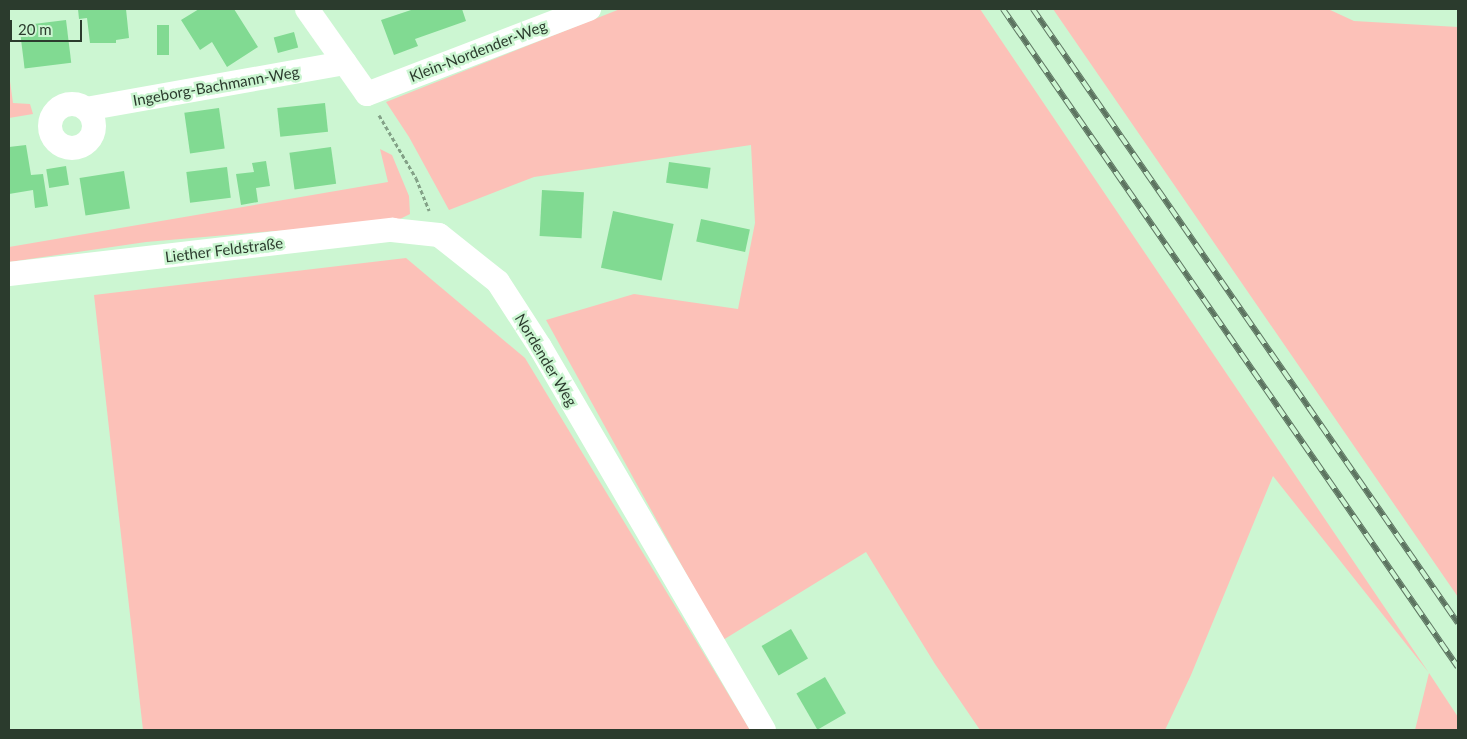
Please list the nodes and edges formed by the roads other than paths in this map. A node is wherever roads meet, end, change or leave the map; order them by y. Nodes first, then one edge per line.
1 (306, 9) edge
2 (589, 9) edge
3 (345, 63) junction
4 (86, 109) dead end
5 (439, 235) joint
6 (9, 274) edge
7 (764, 730) edge

1 - 3 street
2 - 3 street, Klein-Nordender-Weg
3 - 4 street, Ingeborg-Bachmann-Weg
5 - 6 street, Liether Feldstraße
5 - 7 street, Nordender Weg

